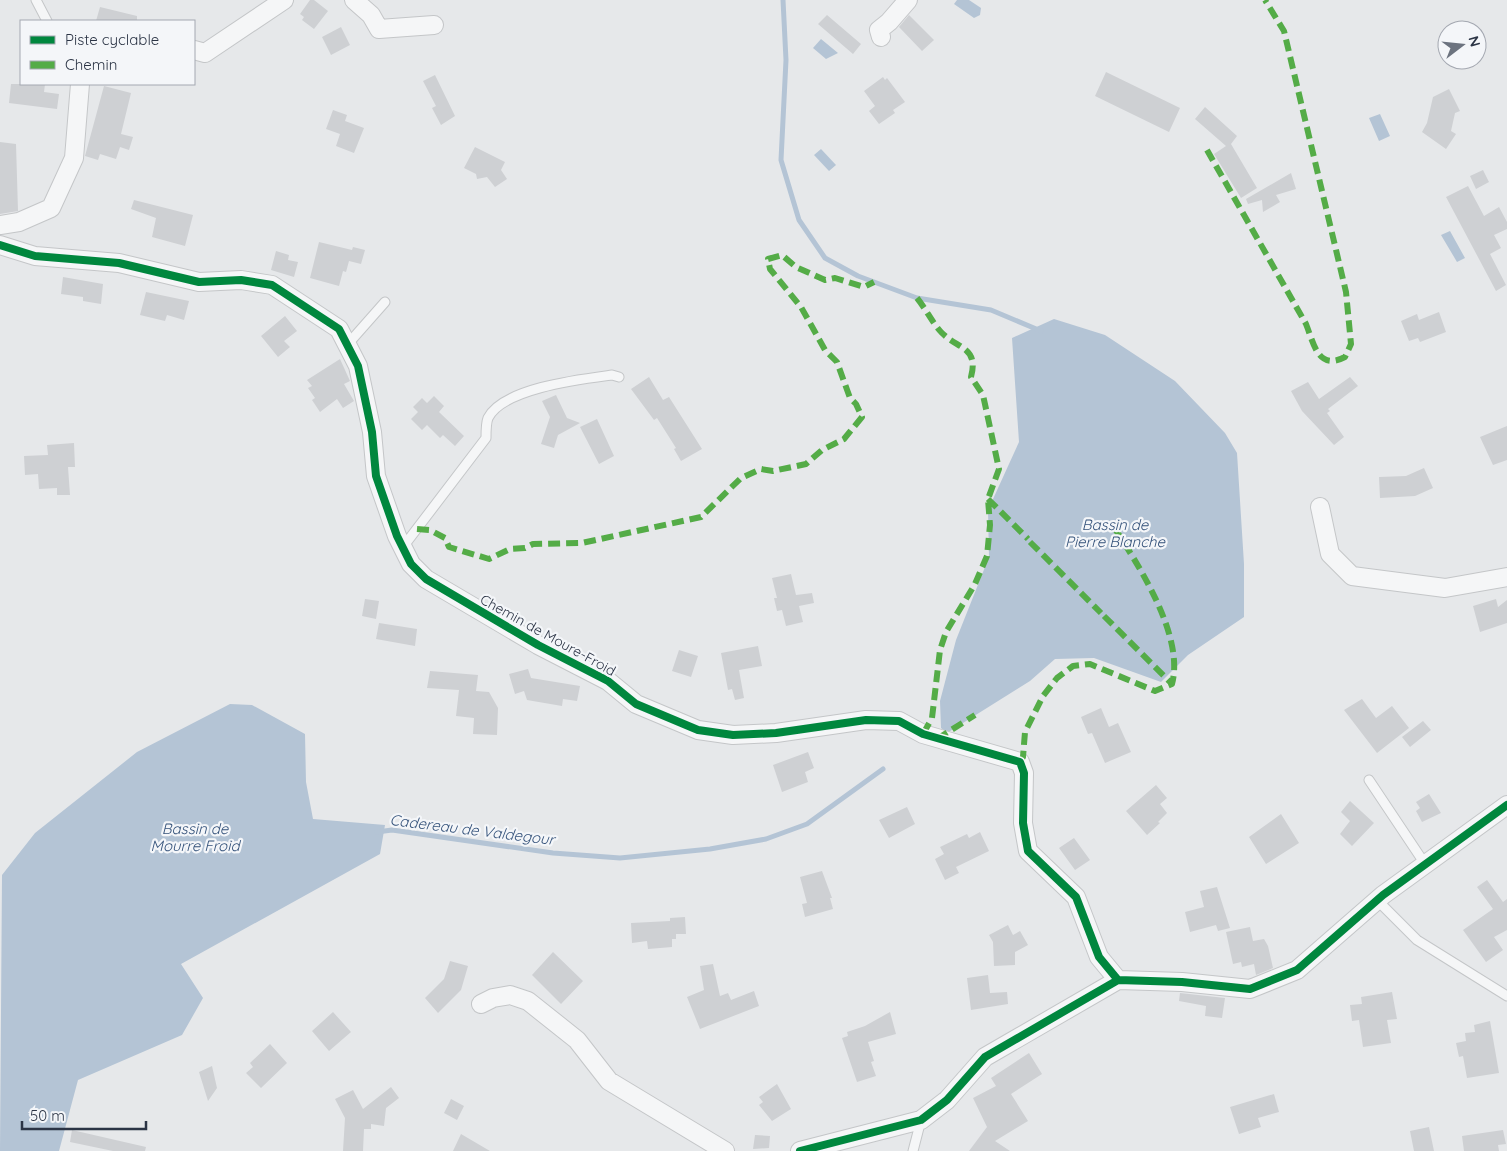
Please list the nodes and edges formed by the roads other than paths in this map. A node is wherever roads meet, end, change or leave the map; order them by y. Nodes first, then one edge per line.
1 (36, 0) edge
2 (284, 0) edge
3 (354, 0) edge
4 (908, 0) edge
5 (46, 20) edge
6 (434, 25) dead end
7 (881, 38) dead end
8 (195, 50) edge
9 (80, 85) edge
10 (0, 226) edge
11 (0, 245) edge
12 (385, 302) dead end
13 (347, 345) junction
14 (619, 377) dead end
15 (1320, 507) dead end
16 (403, 547) junction
17 (1507, 577) edge
18 (1369, 780) dead end
19 (1507, 804) edge
20 (1425, 864) junction
21 (1377, 900) junction
22 (1118, 980) junction
23 (1507, 996) edge
24 (481, 1004) dead end
25 (921, 1120) junction
26 (726, 1151) edge
27 (800, 1151) edge
28 (913, 1151) edge

1 - 5 lane
2 - 8 street
3 - 6 street
4 - 7 street
9 - 10 street
11 - 13 street, Chemin de Moure-Froid
12 - 13 lane
13 - 16 street, Chemin de Moure-Froid
14 - 16 lane
15 - 17 street
16 - 22 street, Chemin de Moure-Froid
18 - 20 lane
19 - 20 street
20 - 21 street
21 - 22 street
21 - 23 lane
22 - 25 street
24 - 26 street
25 - 27 street
25 - 28 lane

